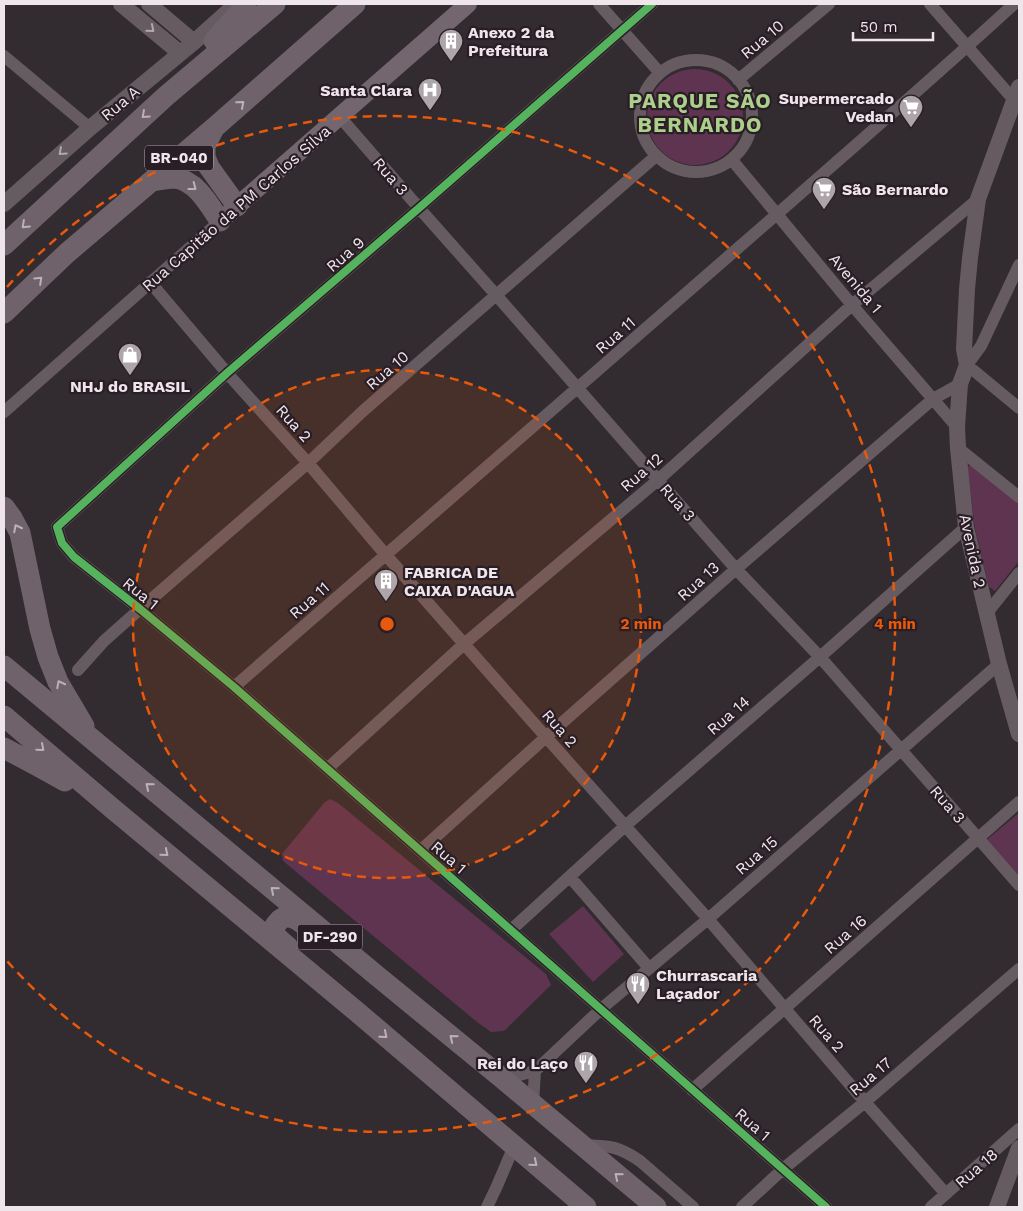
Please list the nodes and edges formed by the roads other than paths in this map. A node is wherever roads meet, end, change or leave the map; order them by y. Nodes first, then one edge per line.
1 (122, 4) edge
2 (149, 4) edge
3 (236, 4) edge
4 (246, 4) edge
5 (275, 4) edge
6 (355, 4) edge
7 (468, 4) edge
8 (599, 4) edge
9 (652, 4) edge
10 (829, 4) edge
11 (930, 4) edge
12 (1014, 4) edge
13 (622, 30) junction
14 (194, 42) junction
15 (967, 47) junction
16 (180, 53) junction
17 (4, 56) edge
18 (660, 73) junction
19 (738, 80) junction
20 (1017, 93) edge
21 (166, 96) junction
22 (340, 117) junction
23 (215, 127) junction
24 (90, 128) junction
25 (656, 156) junction
26 (732, 160) junction
27 (152, 181) junction
28 (978, 199) junction
29 (4, 204) edge
30 (237, 206) junction
31 (419, 208) junction
32 (777, 214) junction
33 (220, 221) junction
34 (4, 246) edge
35 (1019, 264) edge
36 (150, 282) junction
37 (497, 296) junction
38 (852, 305) junction
39 (4, 313) edge
40 (967, 365) junction
41 (227, 373) junction
42 (960, 384) junction
43 (578, 389) junction
44 (933, 399) junction
45 (1019, 408) edge
46 (4, 412) edge
47 (957, 427) junction
48 (958, 448) junction
49 (308, 464) junction
50 (658, 480) junction
51 (1019, 498) edge
52 (4, 507) edge
53 (966, 526) junction
54 (57, 527) joint
55 (385, 554) junction
56 (736, 569) junction
57 (1019, 573) edge
58 (140, 609) junction
59 (987, 613) junction
60 (464, 644) junction
61 (820, 657) junction
62 (999, 664) junction
63 (4, 666) edge
64 (78, 670) dead end
65 (234, 687) junction
66 (4, 716) edge
67 (1019, 734) edge
68 (546, 737) junction
69 (94, 741) junction
70 (4, 748) edge
71 (901, 750) junction
72 (327, 769) junction
73 (1019, 802) edge
74 (113, 809) junction
75 (625, 826) junction
76 (978, 839) junction
77 (421, 850) junction
78 (570, 877) junction
79 (1019, 885) edge
80 (708, 918) junction
81 (511, 930) junction
82 (649, 968) junction
83 (1019, 969) edge
84 (376, 975) junction
85 (785, 1008) junction
86 (601, 1009) junction
87 (356, 1011) junction
88 (535, 1071) junction
89 (503, 1078) junction
90 (692, 1090) junction
91 (865, 1102) junction
92 (532, 1104) junction
93 (1019, 1129) edge
94 (581, 1144) junction
95 (514, 1146) junction
96 (1019, 1148) edge
97 (783, 1169) junction
98 (946, 1194) junction
99 (487, 1207) edge
100 (586, 1207) edge
101 (656, 1207) edge
102 (693, 1207) edge
103 (742, 1207) edge
104 (826, 1207) edge
105 (932, 1207) edge
106 (997, 1207) edge

1 -> 16 street
2 - 14 street
3 - 14 street, Rua A
4 - 21 highway
5 - 21 highway, BR-040
23 -> 6 highway, BR-040
7 - 22 main road, Rua Capitão da PM Carlos Silva
8 - 13 street
9 - 13 street, Rua 9
10 - 19 street, Rua 10
11 - 15 street
12 - 15 street, Rua 11
13 - 18 street
13 - 31 street, Rua 9
14 - 16 street, Rua A
15 - 20 street
15 - 32 street, Rua 11
16 - 24 street, Rua A
17 - 24 street
18 - 19 street
18 - 25 street
19 - 26 street
20 - 28 street, Avenida 2
21 -> 34 highway, BR-040
22 - 30 main road, Rua Capitão da PM Carlos Silva
22 - 31 street, Rua 3
23 - 27 highway, BR-040
23 - 30 highway
24 -> 29 street, Rua A
25 - 26 street
25 - 37 street, Rua 10
26 - 32 street, Avenida 1
27 -> 33 highway
39 -> 27 highway, BR-040
28 - 38 street, Rua 12
28 - 40 street, Avenida 2
30 - 33 main road, Rua Capitão da PM Carlos Silva
31 - 37 street, Rua 3
31 - 41 street, Rua 9
32 - 38 street, Avenida 1
32 - 43 street, Rua 11
33 - 36 street, Rua Capitão da PM Carlos Silva
35 - 40 street, Avenida 2
36 - 41 street, Rua 2
36 - 46 street, Rua Capitão da PM Carlos Silva
37 - 43 street, Rua 3
37 - 49 street, Rua 10
38 - 44 street, Avenida 1
38 - 50 street, Rua 12
40 - 42 street, Avenida 2
40 - 45 street
41 - 49 street, Rua 2
41 - 54 street, Rua 9
42 - 44 street, Rua 13
42 - 47 street, Avenida 2
43 - 50 street, Rua 3
43 - 55 street, Rua 11
44 - 47 street, Avenida 1
44 - 56 street, Rua 13
47 - 48 street, Avenida 2
48 - 51 street
48 - 53 street, Avenida 2
49 - 55 street, Rua 2
49 - 58 street, Rua 10
50 - 56 street, Rua 3
50 - 60 street, Rua 12
69 -> 52 highway, DF-290
53 - 59 street, Avenida 2
53 - 61 street, Rua 14
54 - 58 street, Rua 1
55 - 60 street, Rua 2
55 - 65 street, Rua 11
56 - 61 street, Rua 3
56 - 68 street, Rua 13
57 - 59 street
58 - 64 street, Rua 10
58 - 65 street, Rua 1
59 - 62 street, Avenida 2
60 - 68 street, Rua 2
60 - 72 street, Rua 12
61 - 71 street, Rua 3
61 - 75 street, Rua 14
62 - 67 street, Avenida 2
62 - 71 street, Rua 15
63 - 69 highway, DF-290
65 - 72 street, Rua 1
66 -> 74 highway, DF-290
68 - 75 street, Rua 2
68 - 77 street, Rua 13
84 -> 69 highway, DF-290
70 - 74 highway
71 - 76 street, Rua 3
71 - 80 street, Rua 15
72 - 77 street, Rua 1
73 - 76 street, Rua 16
74 -> 87 highway, DF-290
75 - 78 street, Rua 14
75 - 80 street, Rua 2
76 - 79 street, Rua 3
76 - 85 street, Rua 16
77 - 81 street, Rua 1
78 - 81 street, Rua 14
78 - 82 street
80 - 82 street, Rua 15
80 - 85 street, Rua 2
81 - 86 street, Rua 1
82 - 86 street, Rua 15
83 - 91 street, Rua 17
84 - 87 highway
89 -> 84 highway, DF-290
85 - 90 street, Rua 16
85 - 91 street, Rua 2
86 - 88 street, Rua 15
86 - 90 street, Rua 1
87 -> 95 highway, DF-290
88 - 89 street
88 - 92 street
89 - 92 highway, DF-290
90 - 97 street, Rua 1
91 - 97 street, Rua 17
91 - 98 street, Rua 2
92 - 94 highway, DF-290
93 - 98 street, Rua 18
101 -> 94 highway, DF-290
94 - 102 street
95 - 99 street
95 -> 100 highway, DF-290
96 - 106 street, Rua 18
97 - 103 street, Rua 17
97 - 104 street, Rua 1
98 - 105 street, Rua 18

